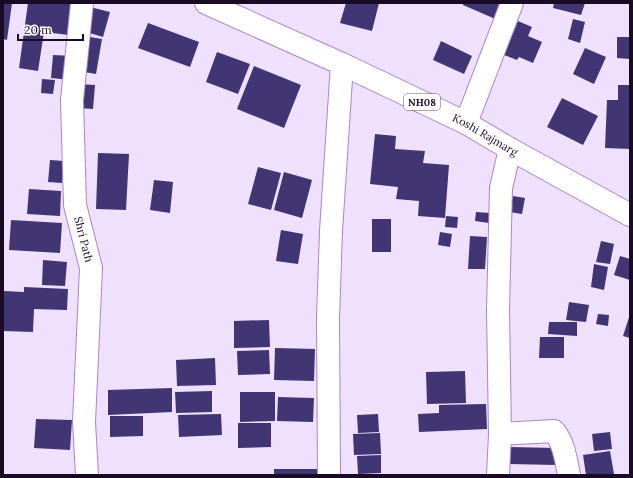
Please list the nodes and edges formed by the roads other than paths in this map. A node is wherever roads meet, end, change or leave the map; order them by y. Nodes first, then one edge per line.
1 (82, 3) edge
2 (206, 3) edge
3 (512, 3) edge
4 (241, 10) edge
5 (342, 64) junction
6 (466, 123) junction
7 (510, 149) junction
8 (630, 215) edge
9 (500, 434) junction
10 (87, 475) edge
11 (329, 475) edge
12 (498, 475) edge
13 (569, 475) edge

1 - 10 street, Shri Path
2 - 4 street, Koshi Rajmarg / NH08
3 - 6 street
4 - 5 street, Koshi Rajmarg / NH08
5 - 6 street, Koshi Rajmarg / NH08
5 - 11 street
6 - 7 street, Koshi Rajmarg / NH08
7 - 8 street, Koshi Rajmarg / NH08
7 - 9 street
9 - 12 street
9 - 13 street

